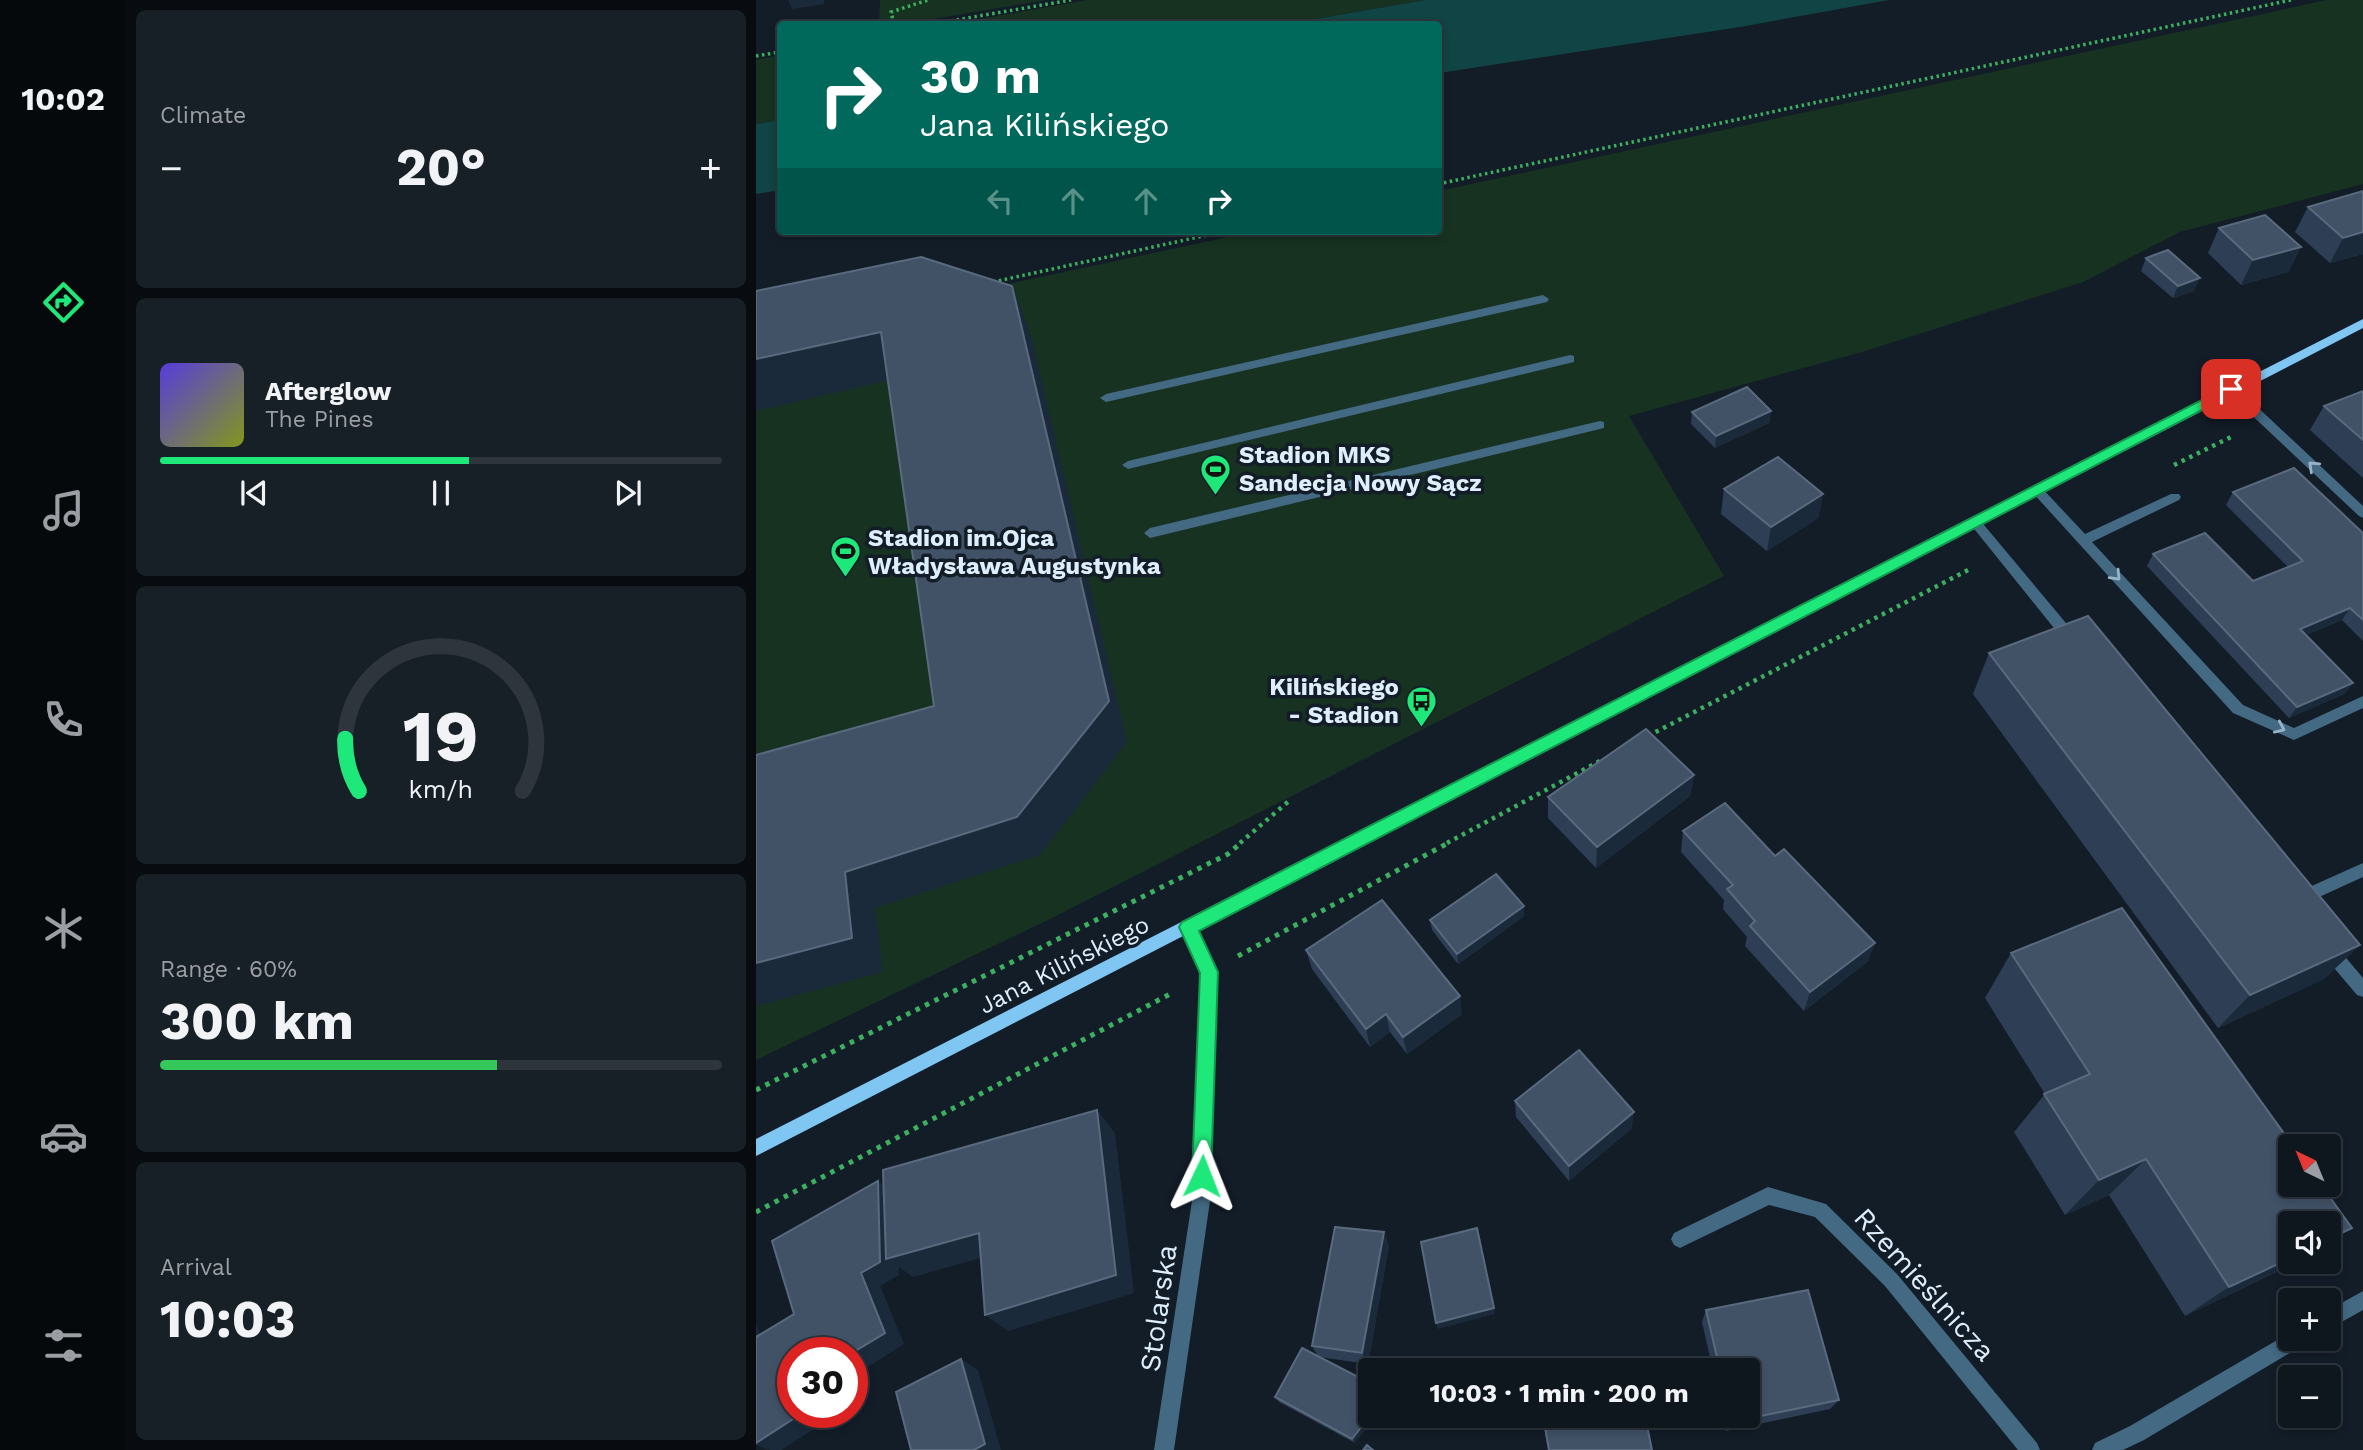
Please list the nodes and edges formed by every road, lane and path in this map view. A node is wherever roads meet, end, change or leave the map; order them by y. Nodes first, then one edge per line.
1 (928, 0) edge
2 (1071, 0) edge
3 (2291, 0) edge
4 (893, 21) edge
5 (950, 21) edge
6 (777, 52) edge
7 (756, 56) edge
8 (1442, 183) edge
9 (1208, 235) edge
10 (990, 283) edge
11 (1543, 299) dead end
12 (2363, 323) edge
13 (1570, 359) dead end
14 (2231, 389) junction
15 (1106, 398) dead end
16 (2264, 421) junction
17 (1600, 425) dead end
18 (1128, 465) dead end
19 (2168, 468) dead end
20 (2036, 489) junction
21 (2175, 497) dead end
22 (2363, 513) edge
23 (1975, 522) junction
24 (1150, 533) dead end
25 (2083, 541) junction
26 (1999, 553) junction
27 (2078, 649) edge
28 (2363, 702) edge
29 (1637, 742) edge
30 (1612, 755) edge
31 (1289, 801) dead end
32 (2363, 870) edge
33 (2297, 913) edge
34 (1188, 927) junction
35 (2322, 942) edge
36 (1209, 972) junction
37 (2363, 990) edge
38 (756, 1090) edge
39 (756, 1148) edge
40 (756, 1212) edge
41 (1680, 1239) dead end
42 (2363, 1300) edge
43 (2341, 1313) edge
44 (2278, 1350) edge
45 (1164, 1450) edge
46 (2029, 1450) edge
47 (2102, 1450) edge

1 - 4 path
2 - 5 path
3 - 8 path
6 - 7 path
9 - 10 path
11 - 15 street
12 - 14 main road, Jana Kilińskiego
13 - 18 street
14 - 16 street
14 - 20 main road, Jana Kilińskiego
16 - 19 path
22 -> 16 street
17 - 24 street
20 - 23 main road, Jana Kilińskiego
20 - 25 street
21 - 25 street
23 - 26 street
23 - 34 main road, Jana Kilińskiego
25 -> 28 street
26 - 27 street
26 - 29 path
30 - 36 path
31 - 38 path
32 - 33 street
34 - 36 street, Stolarska
34 - 39 main road, Jana Kilińskiego
35 - 37 street
36 - 40 path
36 - 45 street, Stolarska
41 - 46 street, Rzemieślnicza
42 - 43 street
44 - 47 street

